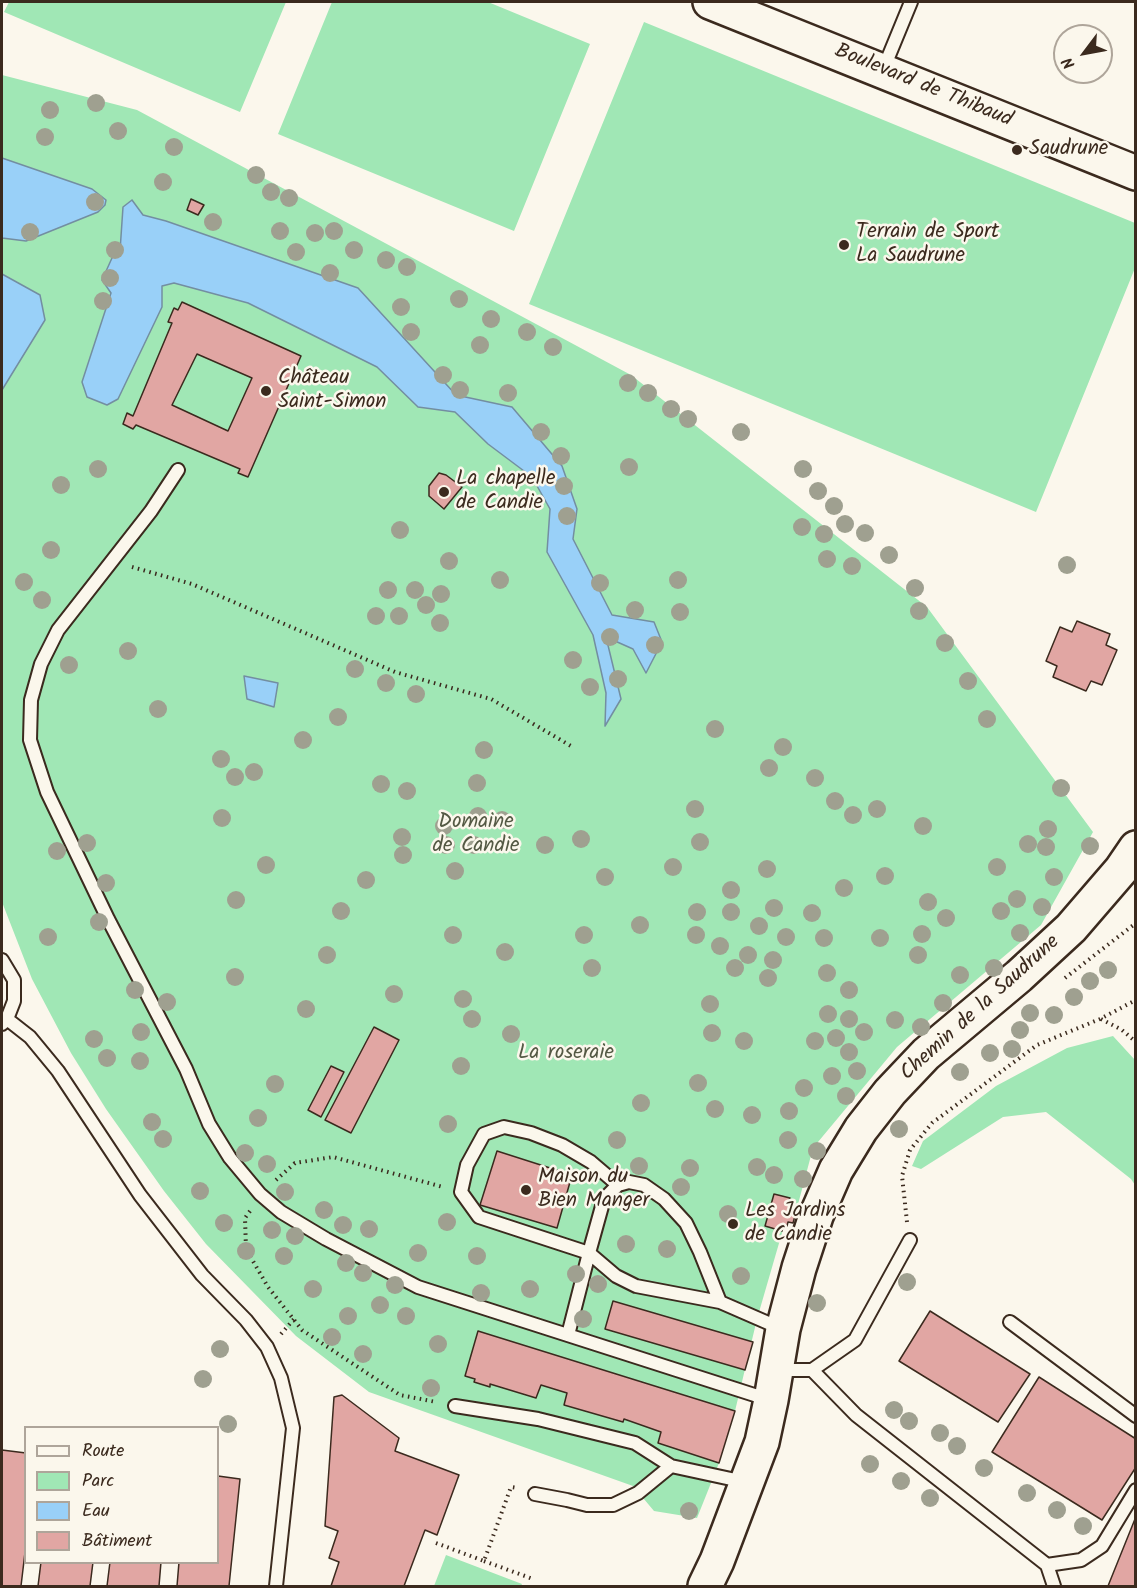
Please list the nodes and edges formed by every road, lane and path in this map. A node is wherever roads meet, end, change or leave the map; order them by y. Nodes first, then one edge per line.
1 (710, 2) edge
2 (910, 2) edge
3 (882, 71) junction
4 (1136, 173) edge
5 (178, 470) dead end
6 (110, 564) junction
7 (571, 746) dead end
8 (1136, 848) edge
9 (2, 960) edge
10 (1136, 1000) edge
11 (1100, 1019) junction
12 (4, 1022) edge
13 (1136, 1042) edge
14 (618, 1185) junction
15 (910, 1240) joint
16 (589, 1253) junction
17 (720, 1302) junction
18 (294, 1319) dead end
19 (1010, 1322) dead end
20 (783, 1329) junction
21 (568, 1335) junction
22 (276, 1338) dead end
23 (812, 1370) junction
24 (774, 1385) junction
25 (455, 1406) dead end
26 (1136, 1416) edge
27 (671, 1466) junction
28 (746, 1482) junction
29 (1136, 1490) edge
30 (535, 1494) joint
31 (436, 1543) dead end
32 (484, 1561) junction
33 (1047, 1565) junction
34 (533, 1579) dead end
35 (276, 1587) edge
36 (705, 1587) edge
37 (1054, 1587) edge

1 - 3 street, Boulevard de Thibaud
2 - 3 lane
3 - 4 street, Boulevard de Thibaud
5 - 6 lane
6 - 7 path
6 - 21 lane
8 - 20 street, Chemin de la Saudrune
9 - 12 lane
10 - 11 path
11 - 13 path
11 - 15 path
12 - 35 lane
14 - 16 lane
14 - 16 lane
14 - 17 lane
15 - 23 lane
16 - 17 lane
16 - 21 lane
17 - 20 lane
18 - 22 path
19 - 26 lane
20 - 24 street, Chemin de la Saudrune
21 - 24 lane
23 - 24 lane
23 - 33 lane
24 - 28 street, Chemin de la Saudrune
25 - 27 lane
27 - 28 lane
27 - 30 lane
28 - 36 street, Chemin de la Saudrune
29 - 33 lane
30 - 32 path
31 - 32 path
32 - 34 path
33 - 37 lane

